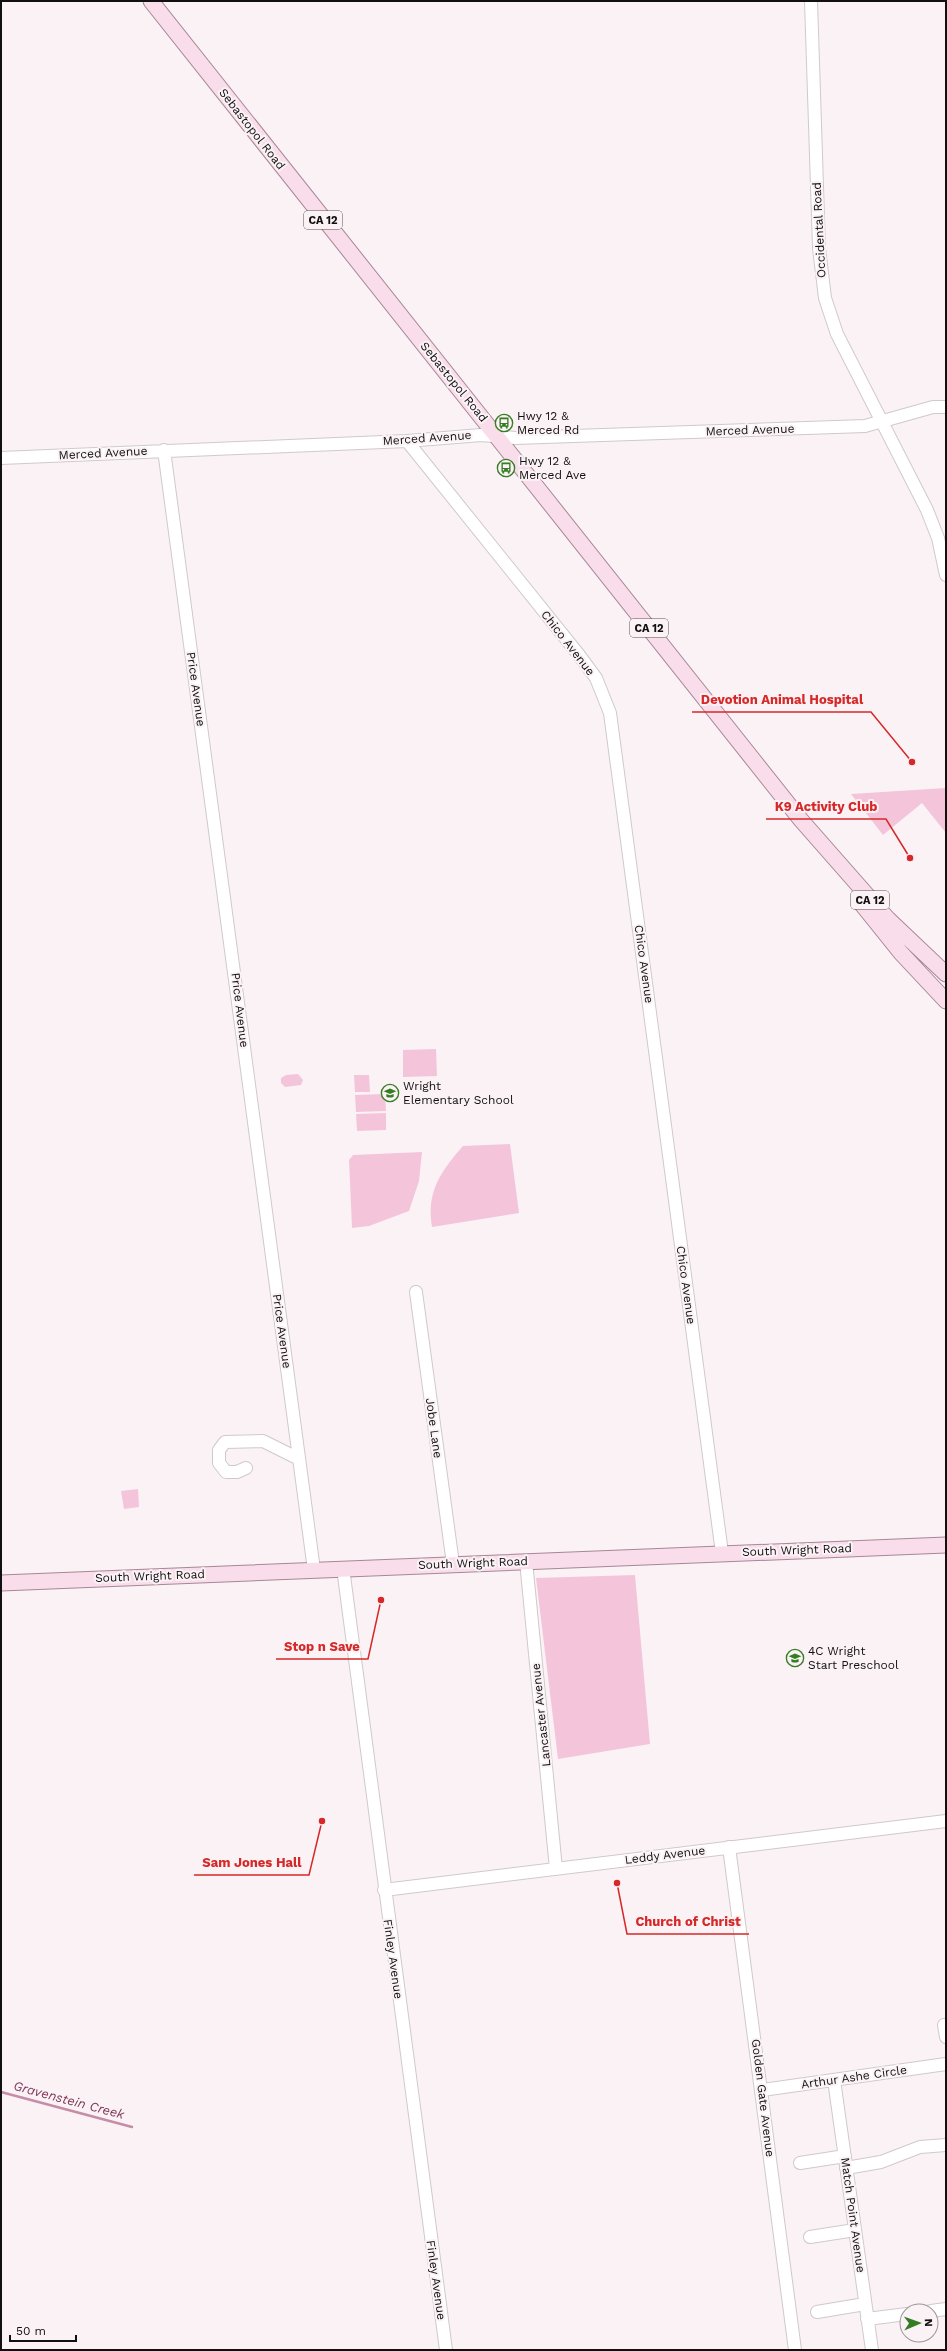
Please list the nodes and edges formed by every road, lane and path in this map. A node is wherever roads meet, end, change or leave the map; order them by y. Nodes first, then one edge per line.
1 (151, 1) edge
2 (811, 1) edge
3 (946, 407) edge
4 (883, 422) junction
5 (498, 437) junction
6 (407, 440) junction
7 (164, 450) junction
8 (1, 458) edge
9 (946, 576) edge
10 (801, 820) junction
11 (946, 974) edge
12 (946, 1001) edge
13 (416, 1292) dead end
14 (299, 1459) junction
15 (246, 1468) dead end
16 (946, 1545) edge
17 (722, 1553) junction
18 (526, 1561) junction
19 (453, 1564) junction
20 (343, 1568) junction
21 (314, 1570) junction
22 (1, 1583) edge
23 (946, 1821) edge
24 (729, 1846) junction
25 (556, 1869) junction
26 (384, 1890) junction
27 (944, 2025) dead end
28 (946, 2037) edge
29 (946, 2064) edge
30 (834, 2080) junction
31 (762, 2090) junction
32 (946, 2145) edge
33 (846, 2162) junction
34 (800, 2163) dead end
35 (855, 2230) junction
36 (810, 2237) dead end
37 (865, 2304) junction
38 (817, 2312) dead end
39 (899, 2315) edge
40 (867, 2319) junction
41 (446, 2350) edge
42 (795, 2350) edge
43 (872, 2350) edge

1 - 5 main road, Sebastopol Road / CA 12
2 - 4 street, Occidental Road
3 - 4 street, Merced Avenue
4 - 5 street, Merced Avenue
4 - 9 street, Occidental Road
5 - 6 street, Merced Avenue
5 - 10 main road, Sebastopol Road / CA 12
6 - 7 street, Merced Avenue
6 - 17 street, Chico Avenue
7 - 8 street, Merced Avenue
7 - 14 street, Price Avenue
10 - 11 main road, Sebastopol Road / CA 12
10 - 12 main road, Sebastopol Road / CA 12
13 - 19 street, Jobe Lane
14 - 15 street
14 - 21 street, Price Avenue
16 - 17 main road, South Wright Road
17 - 18 main road, South Wright Road
18 - 19 main road, South Wright Road
18 - 25 street, Lancaster Avenue
19 - 20 main road, South Wright Road
20 - 21 main road, South Wright Road
20 - 26 street, Finley Avenue
21 - 22 main road, South Wright Road
23 - 24 street, Leddy Avenue
24 - 25 street, Leddy Avenue
24 - 31 street, Golden Gate Avenue
25 - 26 street, Leddy Avenue
26 - 41 street, Finley Avenue
27 - 28 street
29 - 30 street, Arthur Ashe Circle
30 - 31 street, Arthur Ashe Circle
30 - 33 street, Match Point Avenue
31 - 42 street, Golden Gate Avenue
32 - 33 street
33 - 34 street
33 - 35 street, Match Point Avenue
35 - 36 street
35 - 37 street, Match Point Avenue
37 - 38 street
37 - 40 street, Match Point Avenue
39 - 40 street
40 - 43 street, Match Point Avenue

